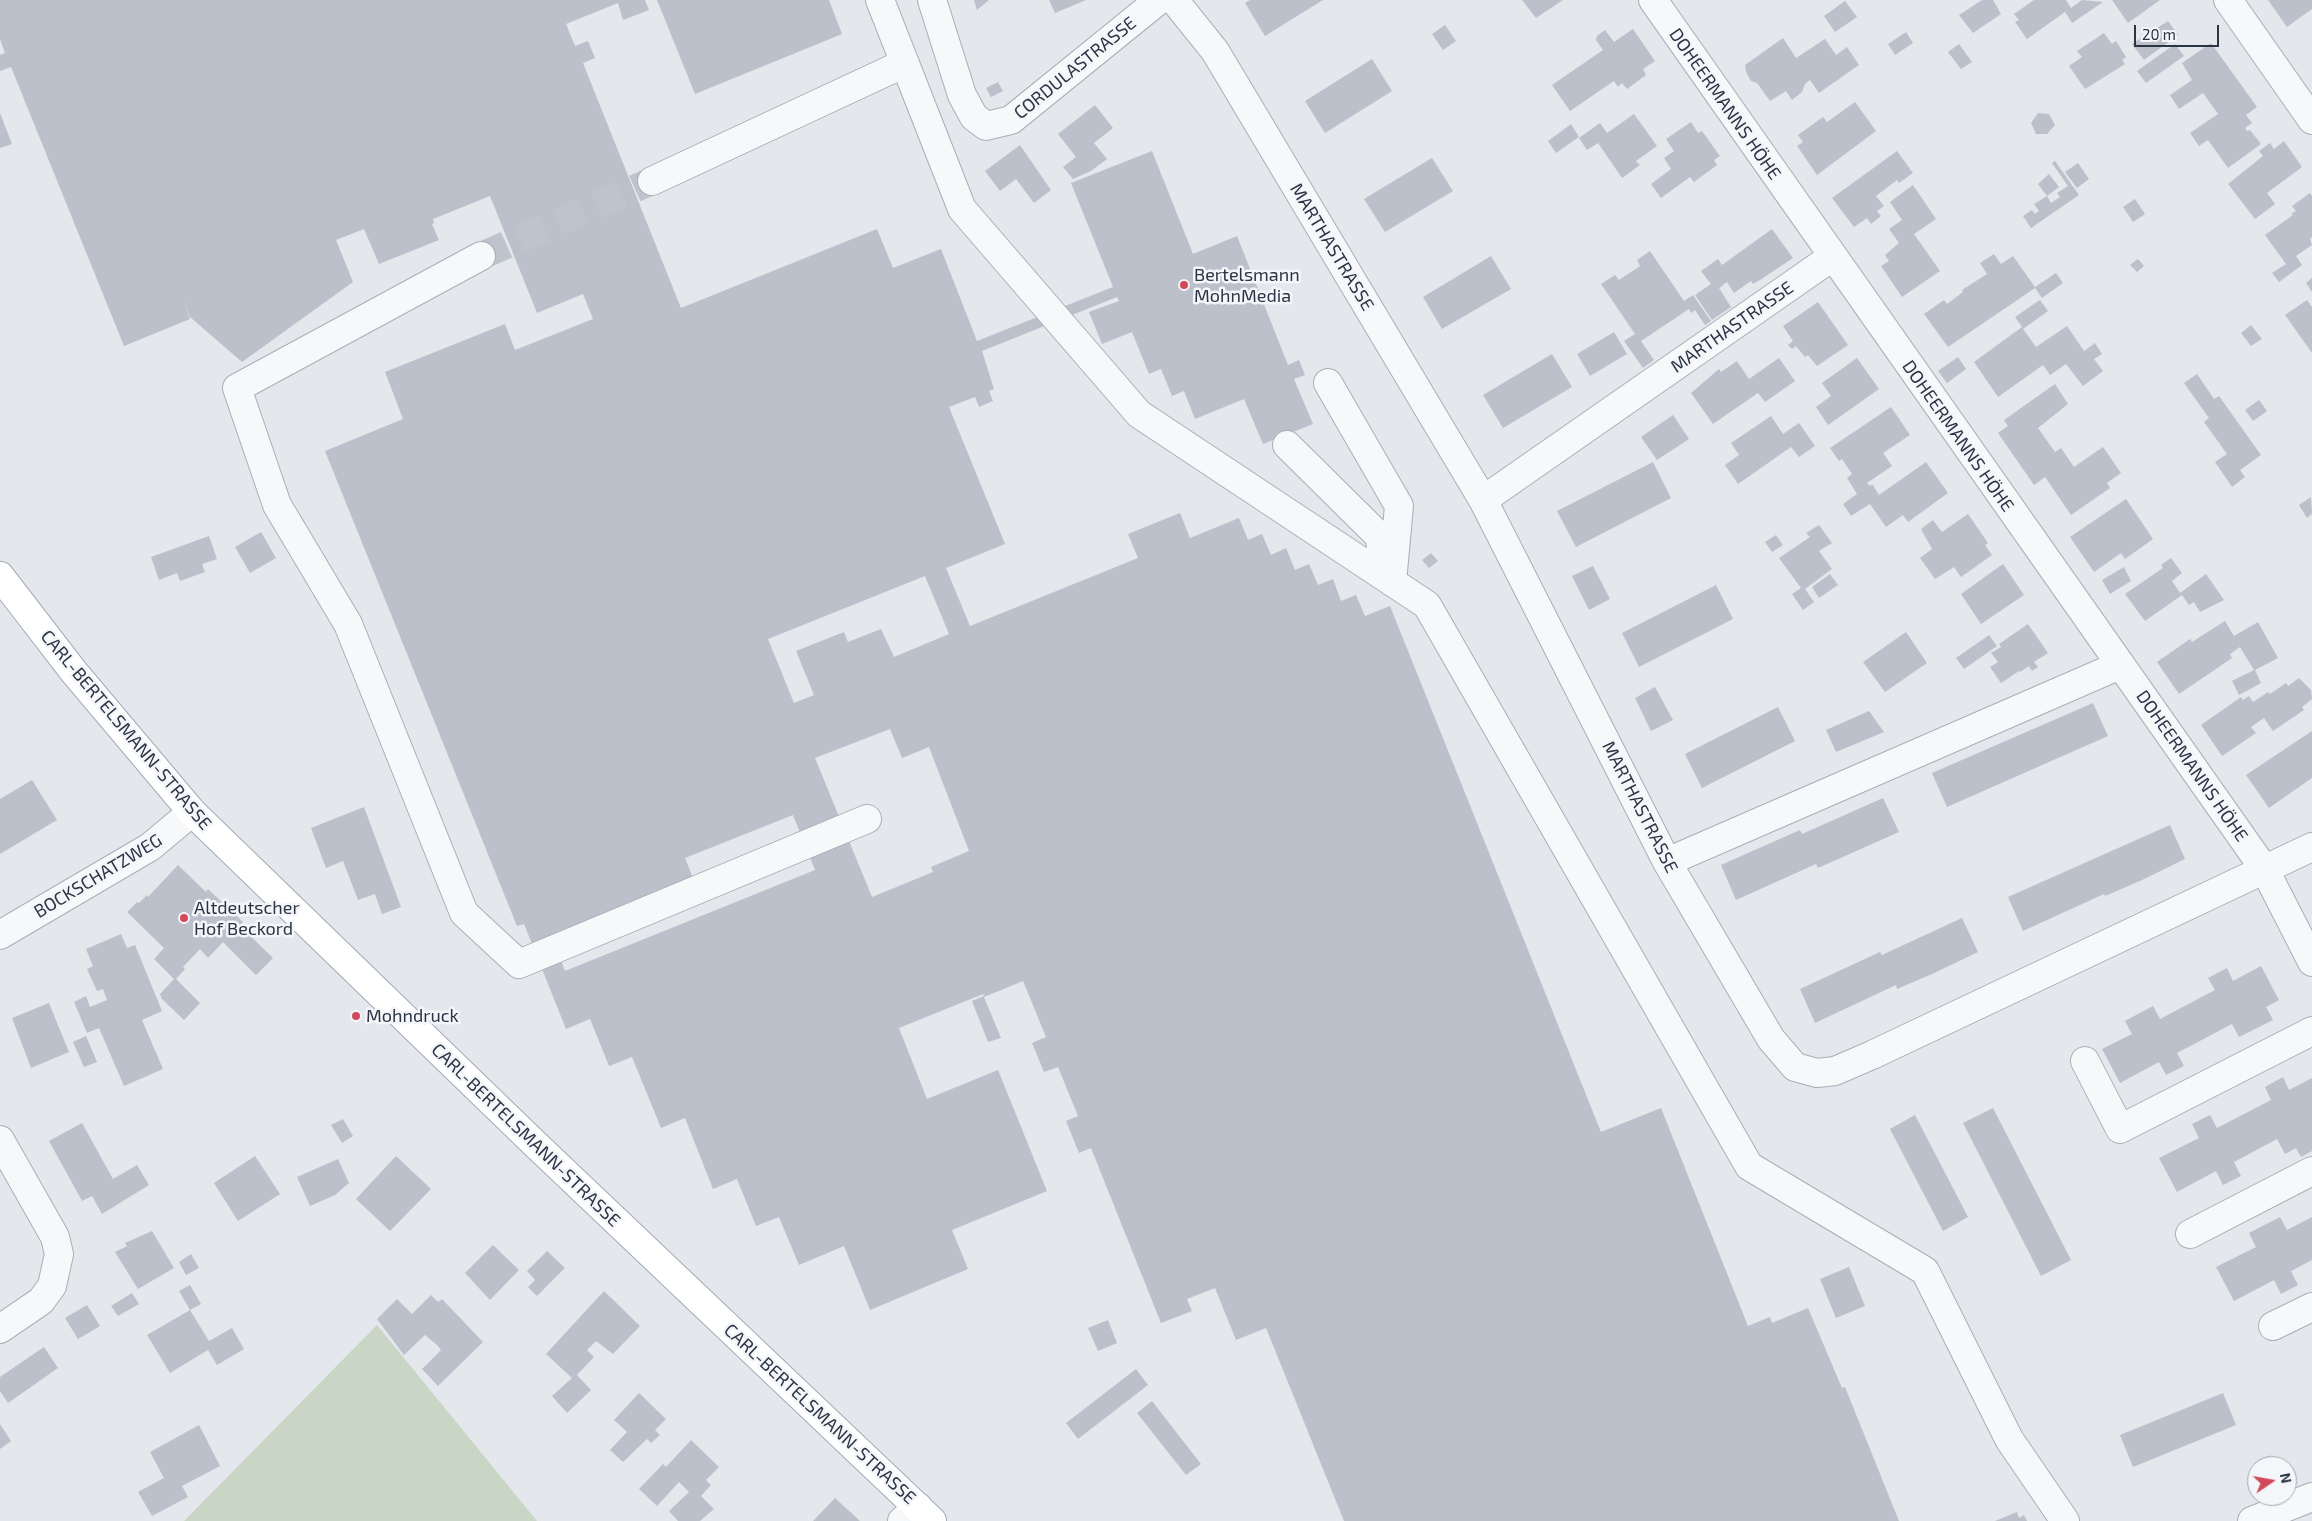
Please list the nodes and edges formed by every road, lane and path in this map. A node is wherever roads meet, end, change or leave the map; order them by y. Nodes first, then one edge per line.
1 (880, 0) edge
2 (932, 0) edge
3 (1159, 0) edge
4 (1174, 0) edge
5 (1653, 0) edge
6 (2228, 0) edge
7 (903, 64) junction
8 (2312, 120) edge
9 (652, 181) tunnel mouth
10 (481, 256) tunnel mouth
11 (1832, 257) junction
12 (1328, 383) dead end
13 (1287, 445) dead end
14 (1484, 500) junction
15 (0, 576) edge
16 (1388, 579) junction
17 (2120, 665) junction
18 (192, 812) junction
19 (867, 819) dead end
20 (2312, 847) edge
21 (1667, 862) junction
22 (2265, 870) junction
23 (0, 935) edge
24 (2312, 962) edge
25 (2312, 1031) edge
26 (2085, 1061) dead end
27 (0, 1140) edge
28 (2312, 1171) edge
29 (2190, 1234) dead end
30 (2312, 1307) edge
31 (2273, 1326) dead end
32 (0, 1329) edge
33 (2312, 1497) edge
34 (917, 1516) edge
35 (2065, 1521) edge
36 (2252, 1521) edge

1 - 7 street
2 - 3 street, CORDULASTRASSE
4 - 14 street, MARTHASTRASSE
5 - 11 street, DOHEERMANNS HÖHE
6 - 8 street
7 - 9 street
7 - 16 street
10 - 19 street
11 - 14 street, MARTHASTRASSE
11 - 17 street, DOHEERMANNS HÖHE
12 - 16 street
13 - 16 street
14 - 21 street, MARTHASTRASSE
15 - 18 main road, CARL-BERTELSMANN-STRASSE
16 - 35 street
17 - 21 street
17 - 22 street, DOHEERMANNS HÖHE
18 - 23 street, BOCKSCHATZWEG
18 - 34 main road, CARL-BERTELSMANN-STRASSE
20 - 22 street
21 - 22 street, MARTHASTRASSE
22 - 24 street, DOHEERMANNS HÖHE
25 - 26 street
27 - 32 street
28 - 29 street
30 - 31 street
33 - 36 street

